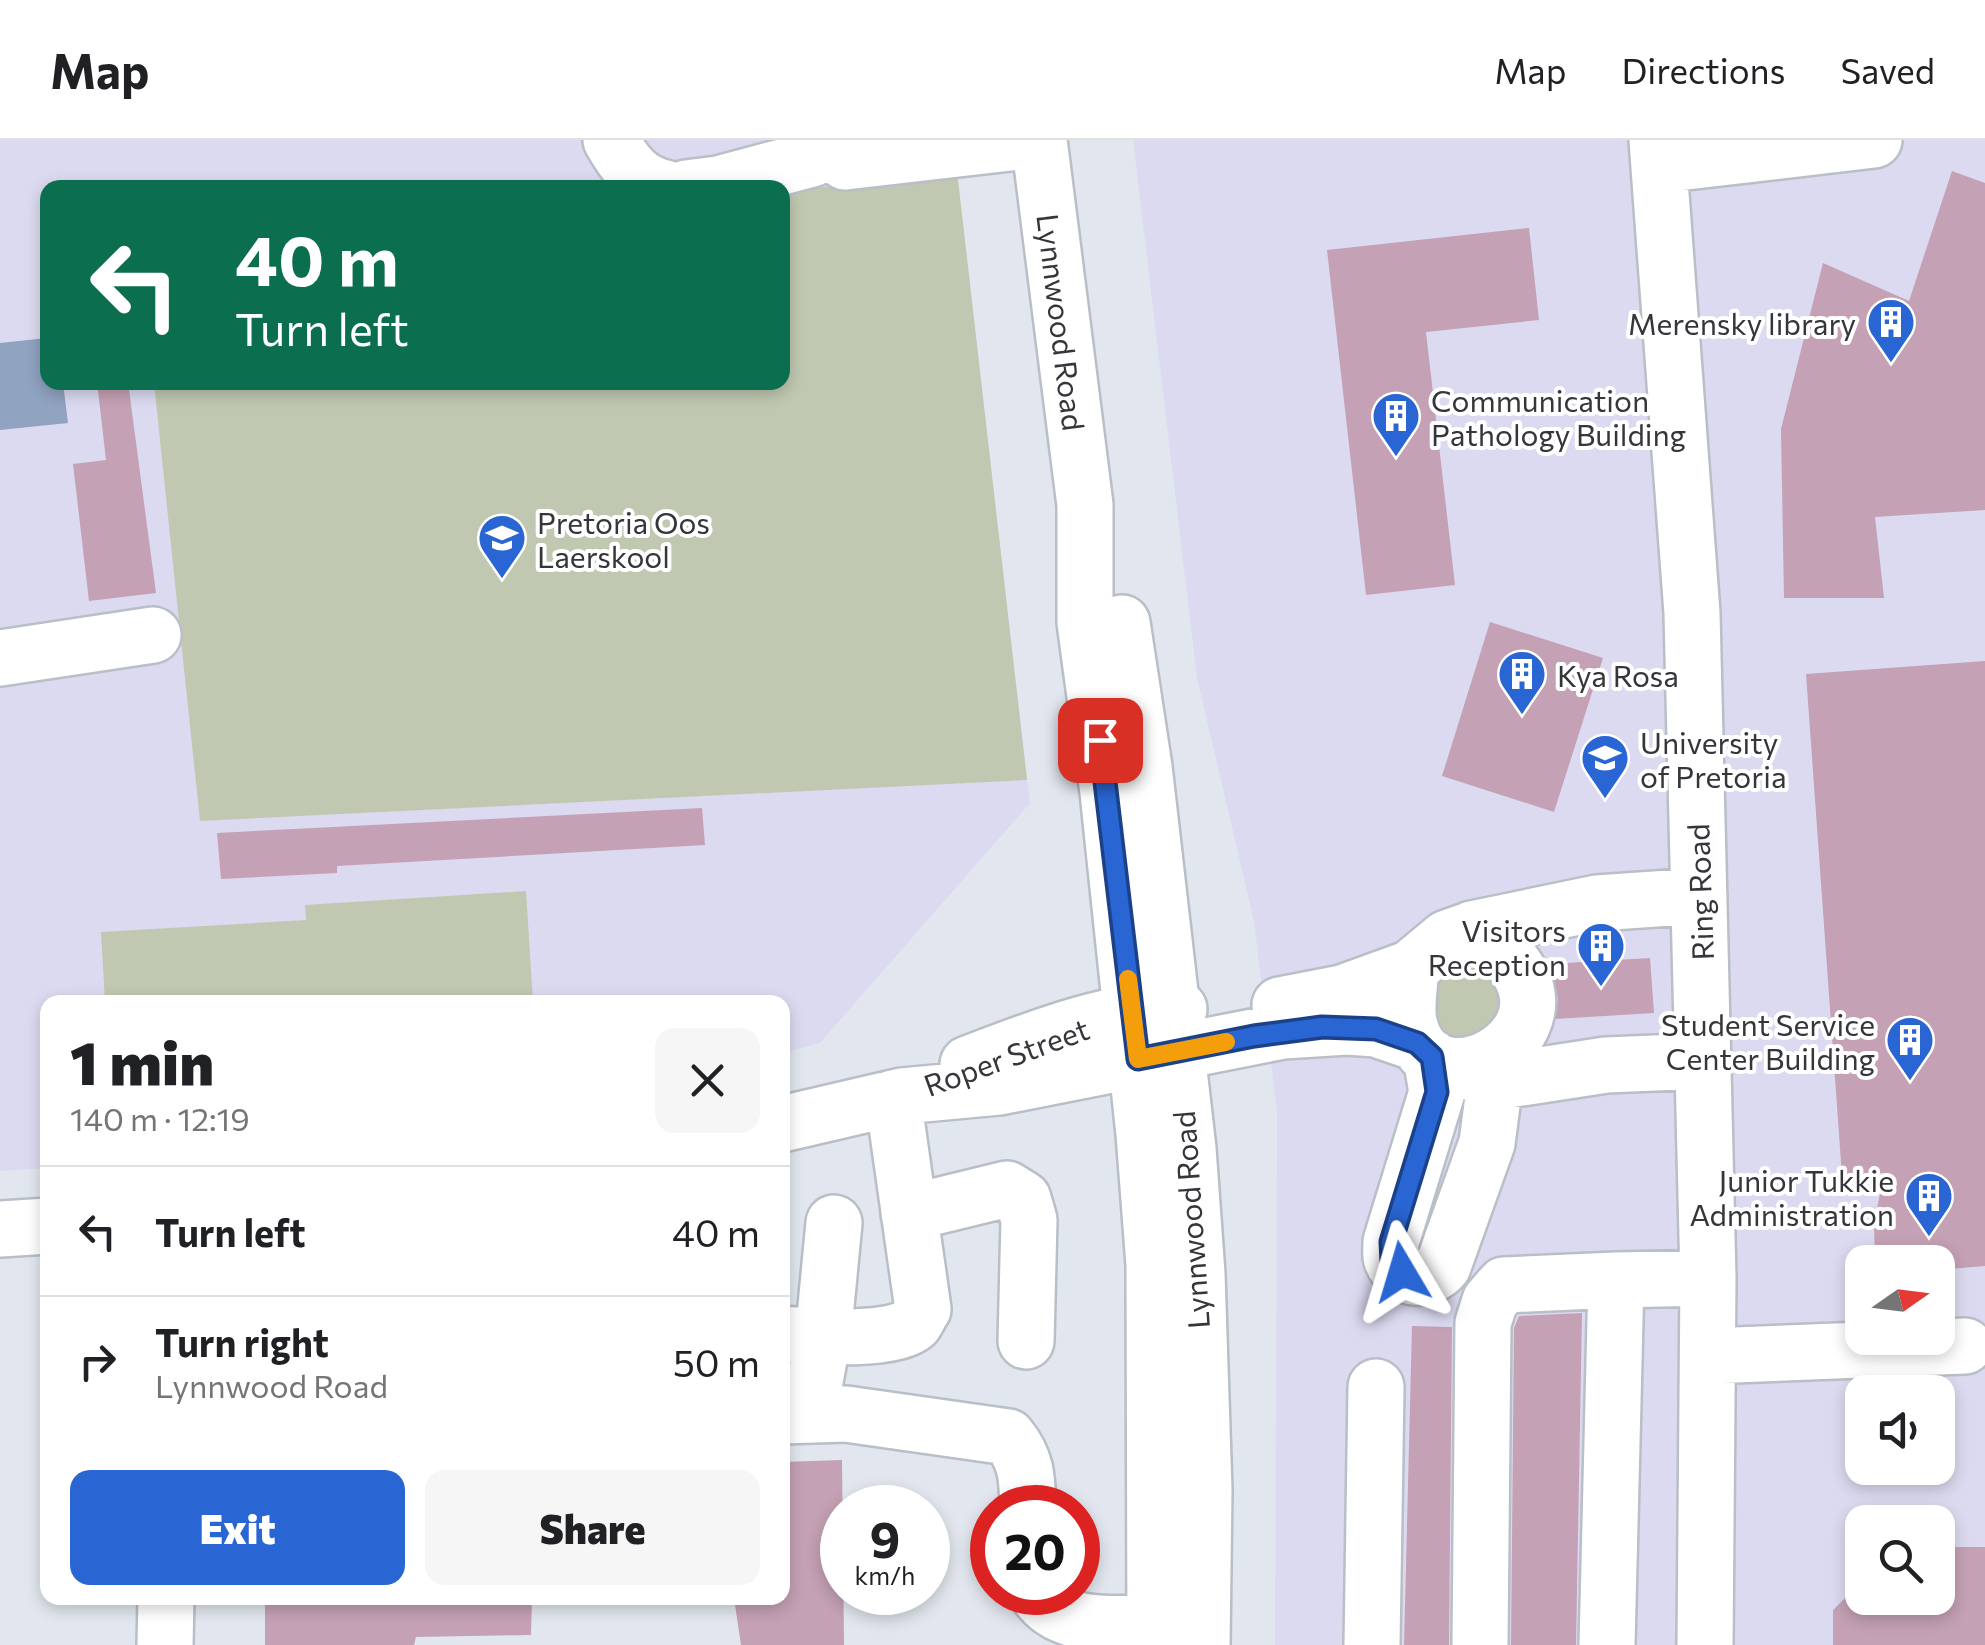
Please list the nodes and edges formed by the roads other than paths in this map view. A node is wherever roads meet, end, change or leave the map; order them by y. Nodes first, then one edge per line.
1 (612, 140) edge
2 (1037, 140) edge
3 (1874, 140) edge
4 (829, 150) edge
5 (1658, 153) edge
6 (644, 180) edge
7 (731, 180) edge
8 (152, 634) dead end
9 (0, 658) edge
10 (1699, 912) junction
11 (1490, 942) junction
12 (1411, 968) junction
13 (1154, 1033) junction
14 (1704, 1045) junction
15 (1468, 1057) junction
16 (898, 1097) junction
17 (790, 1122) edge
18 (909, 1213) junction
19 (834, 1223) dead end
20 (40, 1226) edge
21 (0, 1229) edge
22 (1708, 1278) junction
23 (1616, 1280) junction
24 (803, 1336) edge
25 (1026, 1341) dead end
26 (1964, 1346) dead end
27 (1709, 1356) junction
28 (1376, 1387) dead end
29 (796, 1415) edge
30 (1027, 1485) edge
31 (166, 1605) edge
32 (1062, 1615) edge
33 (1171, 1638) edge
34 (165, 1645) edge
35 (1372, 1645) edge
36 (1480, 1645) edge
37 (1607, 1645) edge
38 (1705, 1645) edge

1 - 6 street
2 - 4 street
2 - 13 street, Lynnwood Road
3 - 5 street
4 - 7 street
5 - 10 street, Ring Road
8 - 9 street
10 - 11 street
10 - 14 street, Ring Road
11 - 12 street
11 - 15 street
12 - 13 street
12 - 15 street
13 - 15 street
13 - 16 street, Roper Street
13 - 33 street, Lynnwood Road
14 - 15 street
14 - 22 street, Ring Road
16 - 17 street, Roper Street
16 - 18 street
18 - 24 street
18 - 25 street
19 - 24 street
20 - 21 street
22 - 23 street
22 - 27 street, Ring Road
23 - 36 street
23 - 37 street
24 - 29 street
26 - 27 street
27 - 38 street, Ring Road
28 - 35 street
29 - 30 street
31 - 34 street
32 - 33 street

